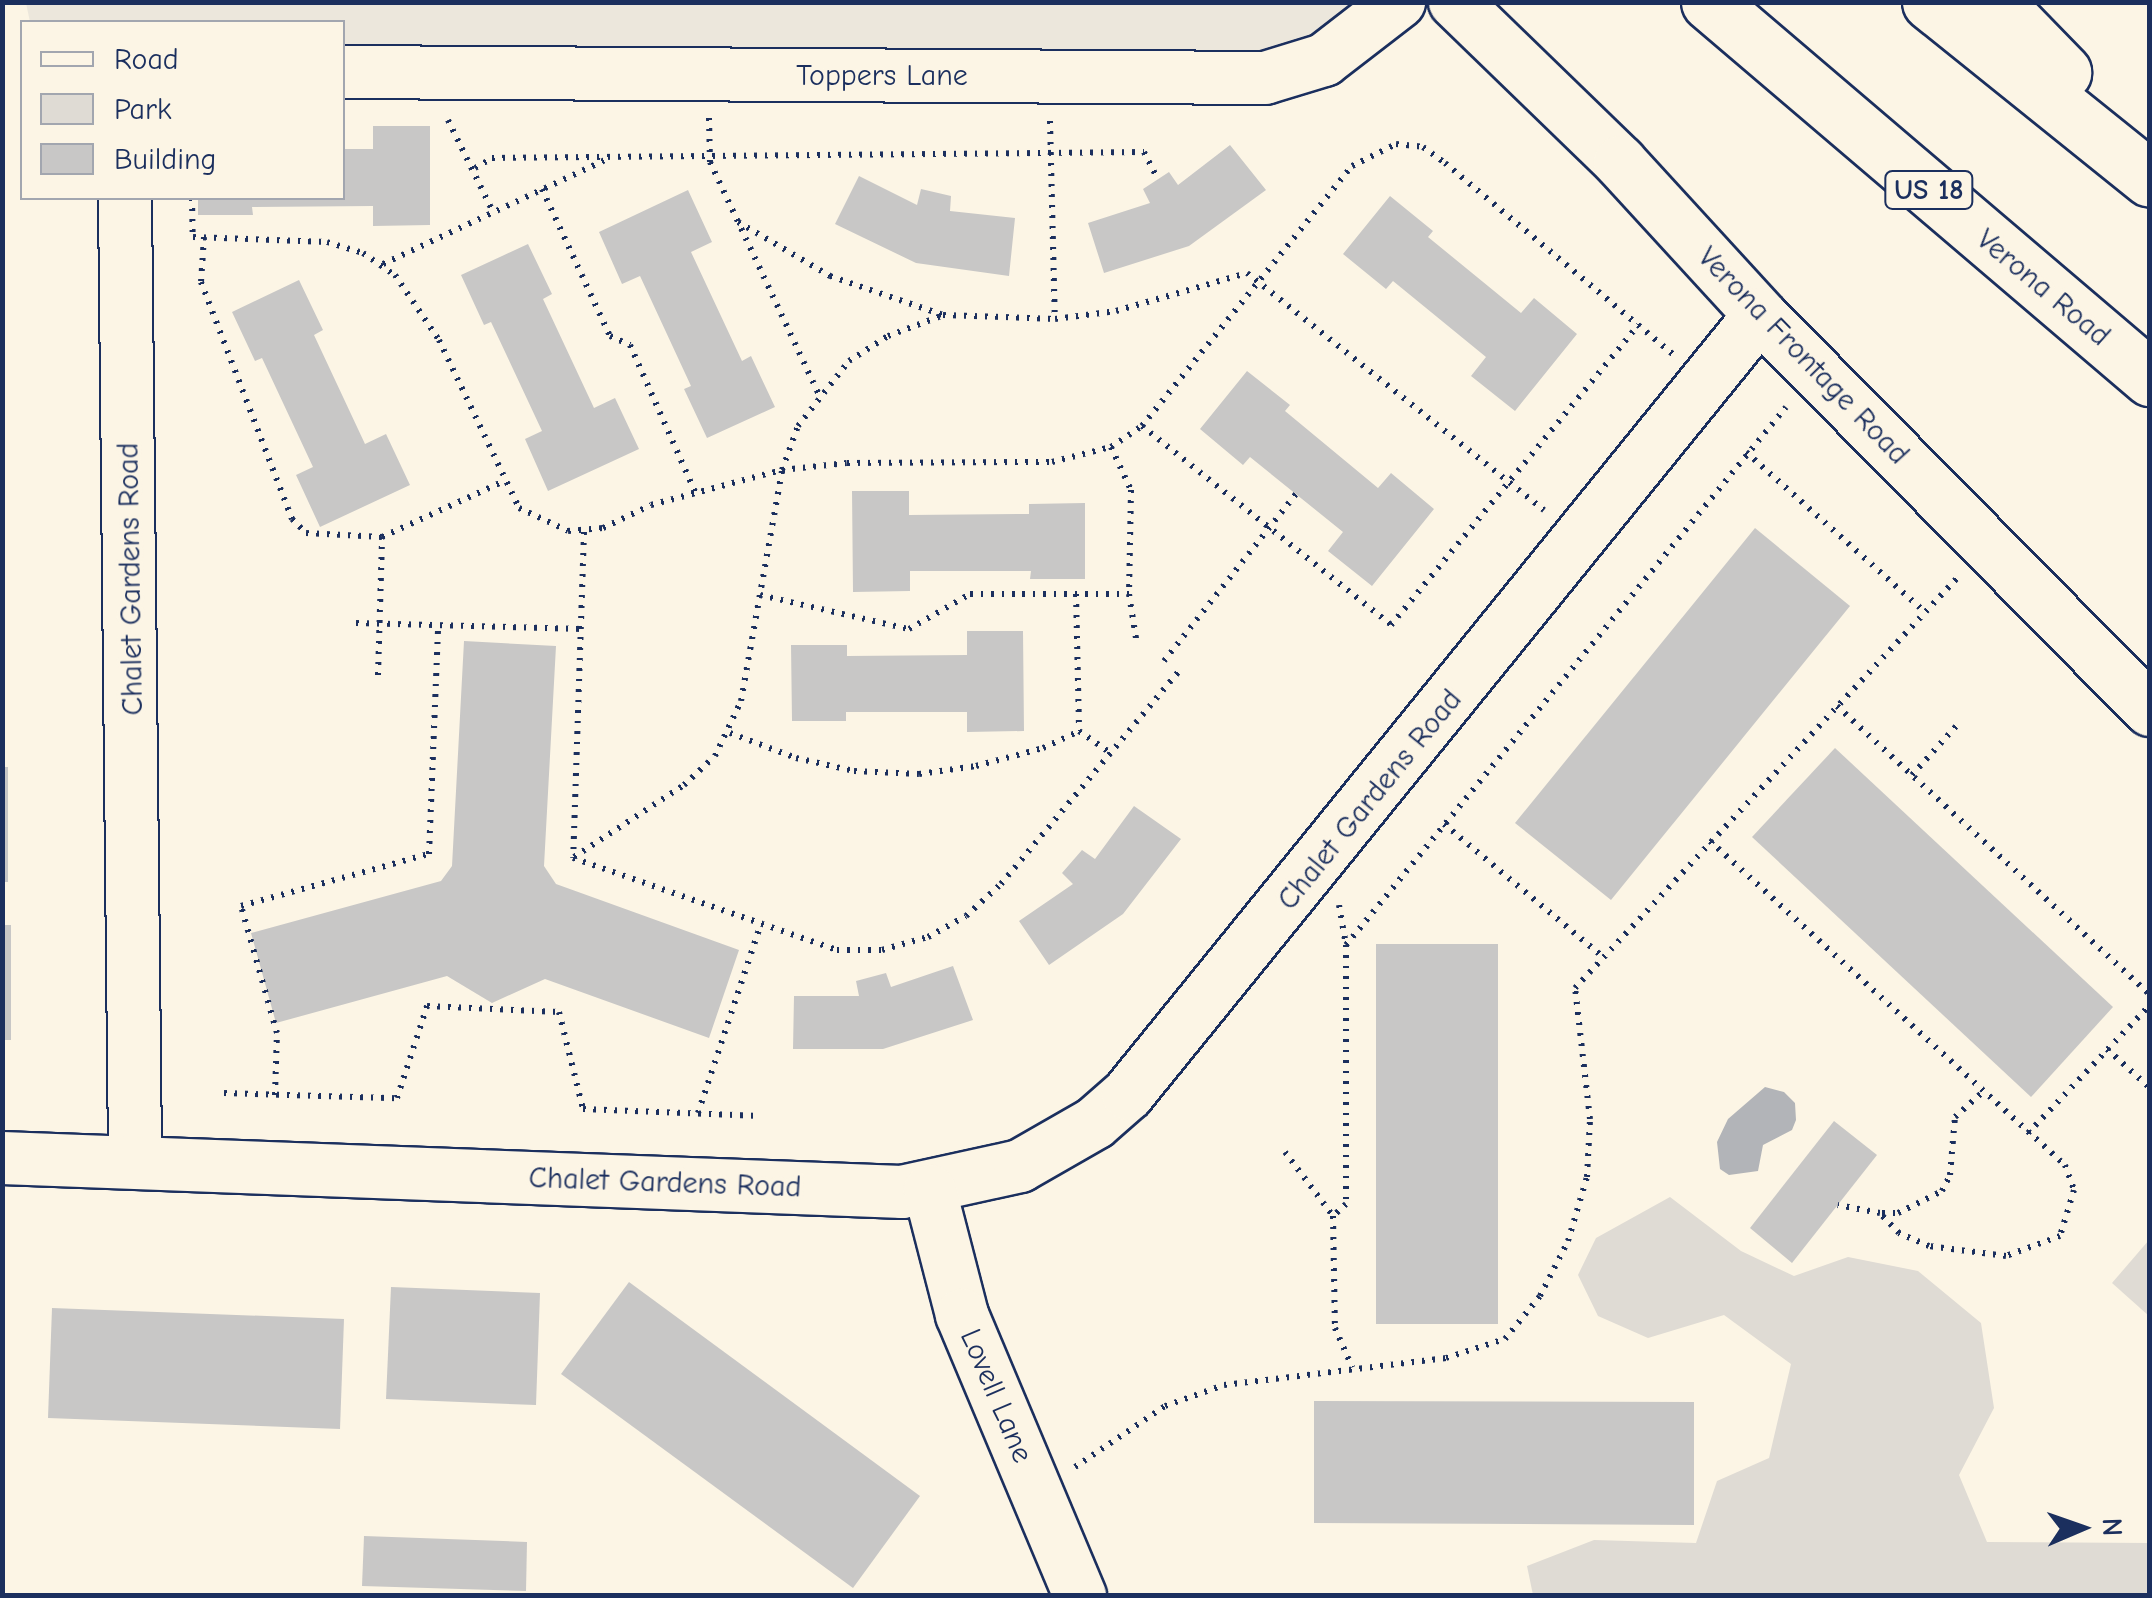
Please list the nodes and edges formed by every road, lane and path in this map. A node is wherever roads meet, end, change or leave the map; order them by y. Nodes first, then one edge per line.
1 (1399, 2) edge
2 (1454, 2) edge
3 (1709, 2) edge
4 (1930, 2) edge
5 (1995, 2) edge
6 (345, 72) edge
7 (708, 74) junction
8 (1049, 77) junction
9 (437, 112) dead end
10 (1051, 154) junction
11 (710, 156) junction
12 (609, 158) junction
13 (2150, 160) edge
14 (474, 168) junction
15 (2150, 179) edge
16 (1158, 180) dead end
17 (542, 190) junction
18 (124, 200) edge
19 (192, 200) edge
20 (494, 212) junction
21 (738, 222) junction
22 (204, 237) junction
23 (382, 265) junction
24 (1259, 280) junction
25 (944, 314) junction
26 (1760, 315) junction
27 (1055, 320) junction
28 (1638, 325) junction
29 (1817, 373) junction
30 (2150, 378) edge
31 (1706, 382) junction
32 (818, 392) junction
33 (1142, 426) junction
34 (1111, 447) junction
35 (1746, 452) junction
36 (782, 470) junction
37 (502, 482) junction
38 (1510, 482) junction
39 (695, 492) junction
40 (1296, 494) dead end
41 (1269, 528) junction
42 (584, 532) junction
43 (382, 537) junction
44 (1580, 539) junction
45 (1987, 546) junction
46 (1076, 594) junction
47 (1129, 594) junction
48 (760, 595) junction
49 (1925, 612) junction
50 (356, 622) dead end
51 (380, 623) junction
52 (438, 624) junction
53 (582, 629) junction
54 (1136, 638) dead end
55 (1164, 661) dead end
56 (1178, 672) dead end
57 (378, 676) dead end
58 (1837, 706) junction
59 (2150, 710) edge
60 (1959, 723) dead end
61 (1079, 730) junction
62 (730, 733) junction
63 (1110, 754) junction
64 (1912, 775) junction
65 (1444, 824) junction
66 (1710, 841) junction
67 (573, 858) junction
68 (1315, 868) junction
69 (760, 927) junction
70 (1346, 945) junction
71 (1602, 956) junction
72 (2150, 994) edge
73 (2150, 1005) edge
74 (2107, 1050) junction
75 (2150, 1088) edge
76 (1983, 1092) junction
77 (224, 1093) dead end
78 (275, 1095) junction
79 (698, 1113) junction
80 (754, 1116) dead end
81 (2028, 1133) junction
82 (1285, 1152) dead end
83 (2, 1158) edge
84 (135, 1159) junction
85 (930, 1191) junction
86 (1838, 1205) dead end
87 (1880, 1213) junction
88 (1333, 1216) junction
89 (1352, 1367) junction
90 (1037, 1492) junction
91 (1080, 1596) edge

1 - 8 street, Toppers Lane
2 - 26 street, Verona Frontage Road
3 - 30 highway, Verona Road / US 18
4 - 15 highway
5 - 13 highway
6 - 7 street, Toppers Lane
7 - 8 street, Toppers Lane
7 - 11 path
8 - 10 path
9 - 14 path
10 - 11 path
10 - 16 path
10 - 27 path
11 - 12 path
11 - 21 path
12 - 14 path
12 - 17 path
14 - 20 path
17 - 20 path
17 - 39 path
18 - 84 street, Chalet Gardens Road
19 - 22 path
20 - 23 path
21 - 25 path
21 - 32 path
22 - 23 path
22 - 43 path
23 - 37 path
24 - 27 path
24 - 28 path
24 - 33 path
24 - 38 path
25 - 27 path
25 - 32 path
26 - 29 street, Verona Frontage Road
26 - 31 street, Chalet Gardens Road
28 - 31 path
28 - 38 path
29 - 35 path
29 - 45 street, Verona Frontage Road
31 - 44 street, Chalet Gardens Road
32 - 36 path
33 - 34 path
33 - 41 path
34 - 36 path
34 - 47 path
35 - 49 path
35 - 65 path
36 - 39 path
36 - 48 path
37 - 42 path
37 - 43 path
38 - 41 path
38 - 44 path
39 - 42 path
40 - 41 path
41 - 55 path
42 - 53 path
43 - 51 path
44 - 68 street, Chalet Gardens Road
45 - 49 path
45 - 59 street, Verona Frontage Road
46 - 47 path
46 - 48 path
46 - 61 path
47 - 54 path
48 - 62 path
49 - 58 path
50 - 51 path
51 - 52 path
51 - 57 path
52 - 53 path
52 - 78 path
53 - 67 path
56 - 63 path
58 - 64 path
58 - 66 path
60 - 64 path
61 - 62 path
61 - 63 path
62 - 67 path
63 - 69 path
64 - 72 path
65 - 70 path
65 - 71 path
66 - 71 path
66 - 76 path
67 - 69 path
68 - 70 path
68 - 85 street, Chalet Gardens Road
69 - 79 path
70 - 88 path
71 - 89 path
73 - 74 path
74 - 75 path
74 - 81 path
76 - 81 path
76 - 87 path
77 - 78 path
78 - 79 path
79 - 80 path
81 - 87 path
82 - 88 path
83 - 84 street
84 - 85 street, Chalet Gardens Road
85 - 90 street, Lovell Lane
86 - 87 path
88 - 89 path
89 - 90 path
90 - 91 street, Lovell Lane

